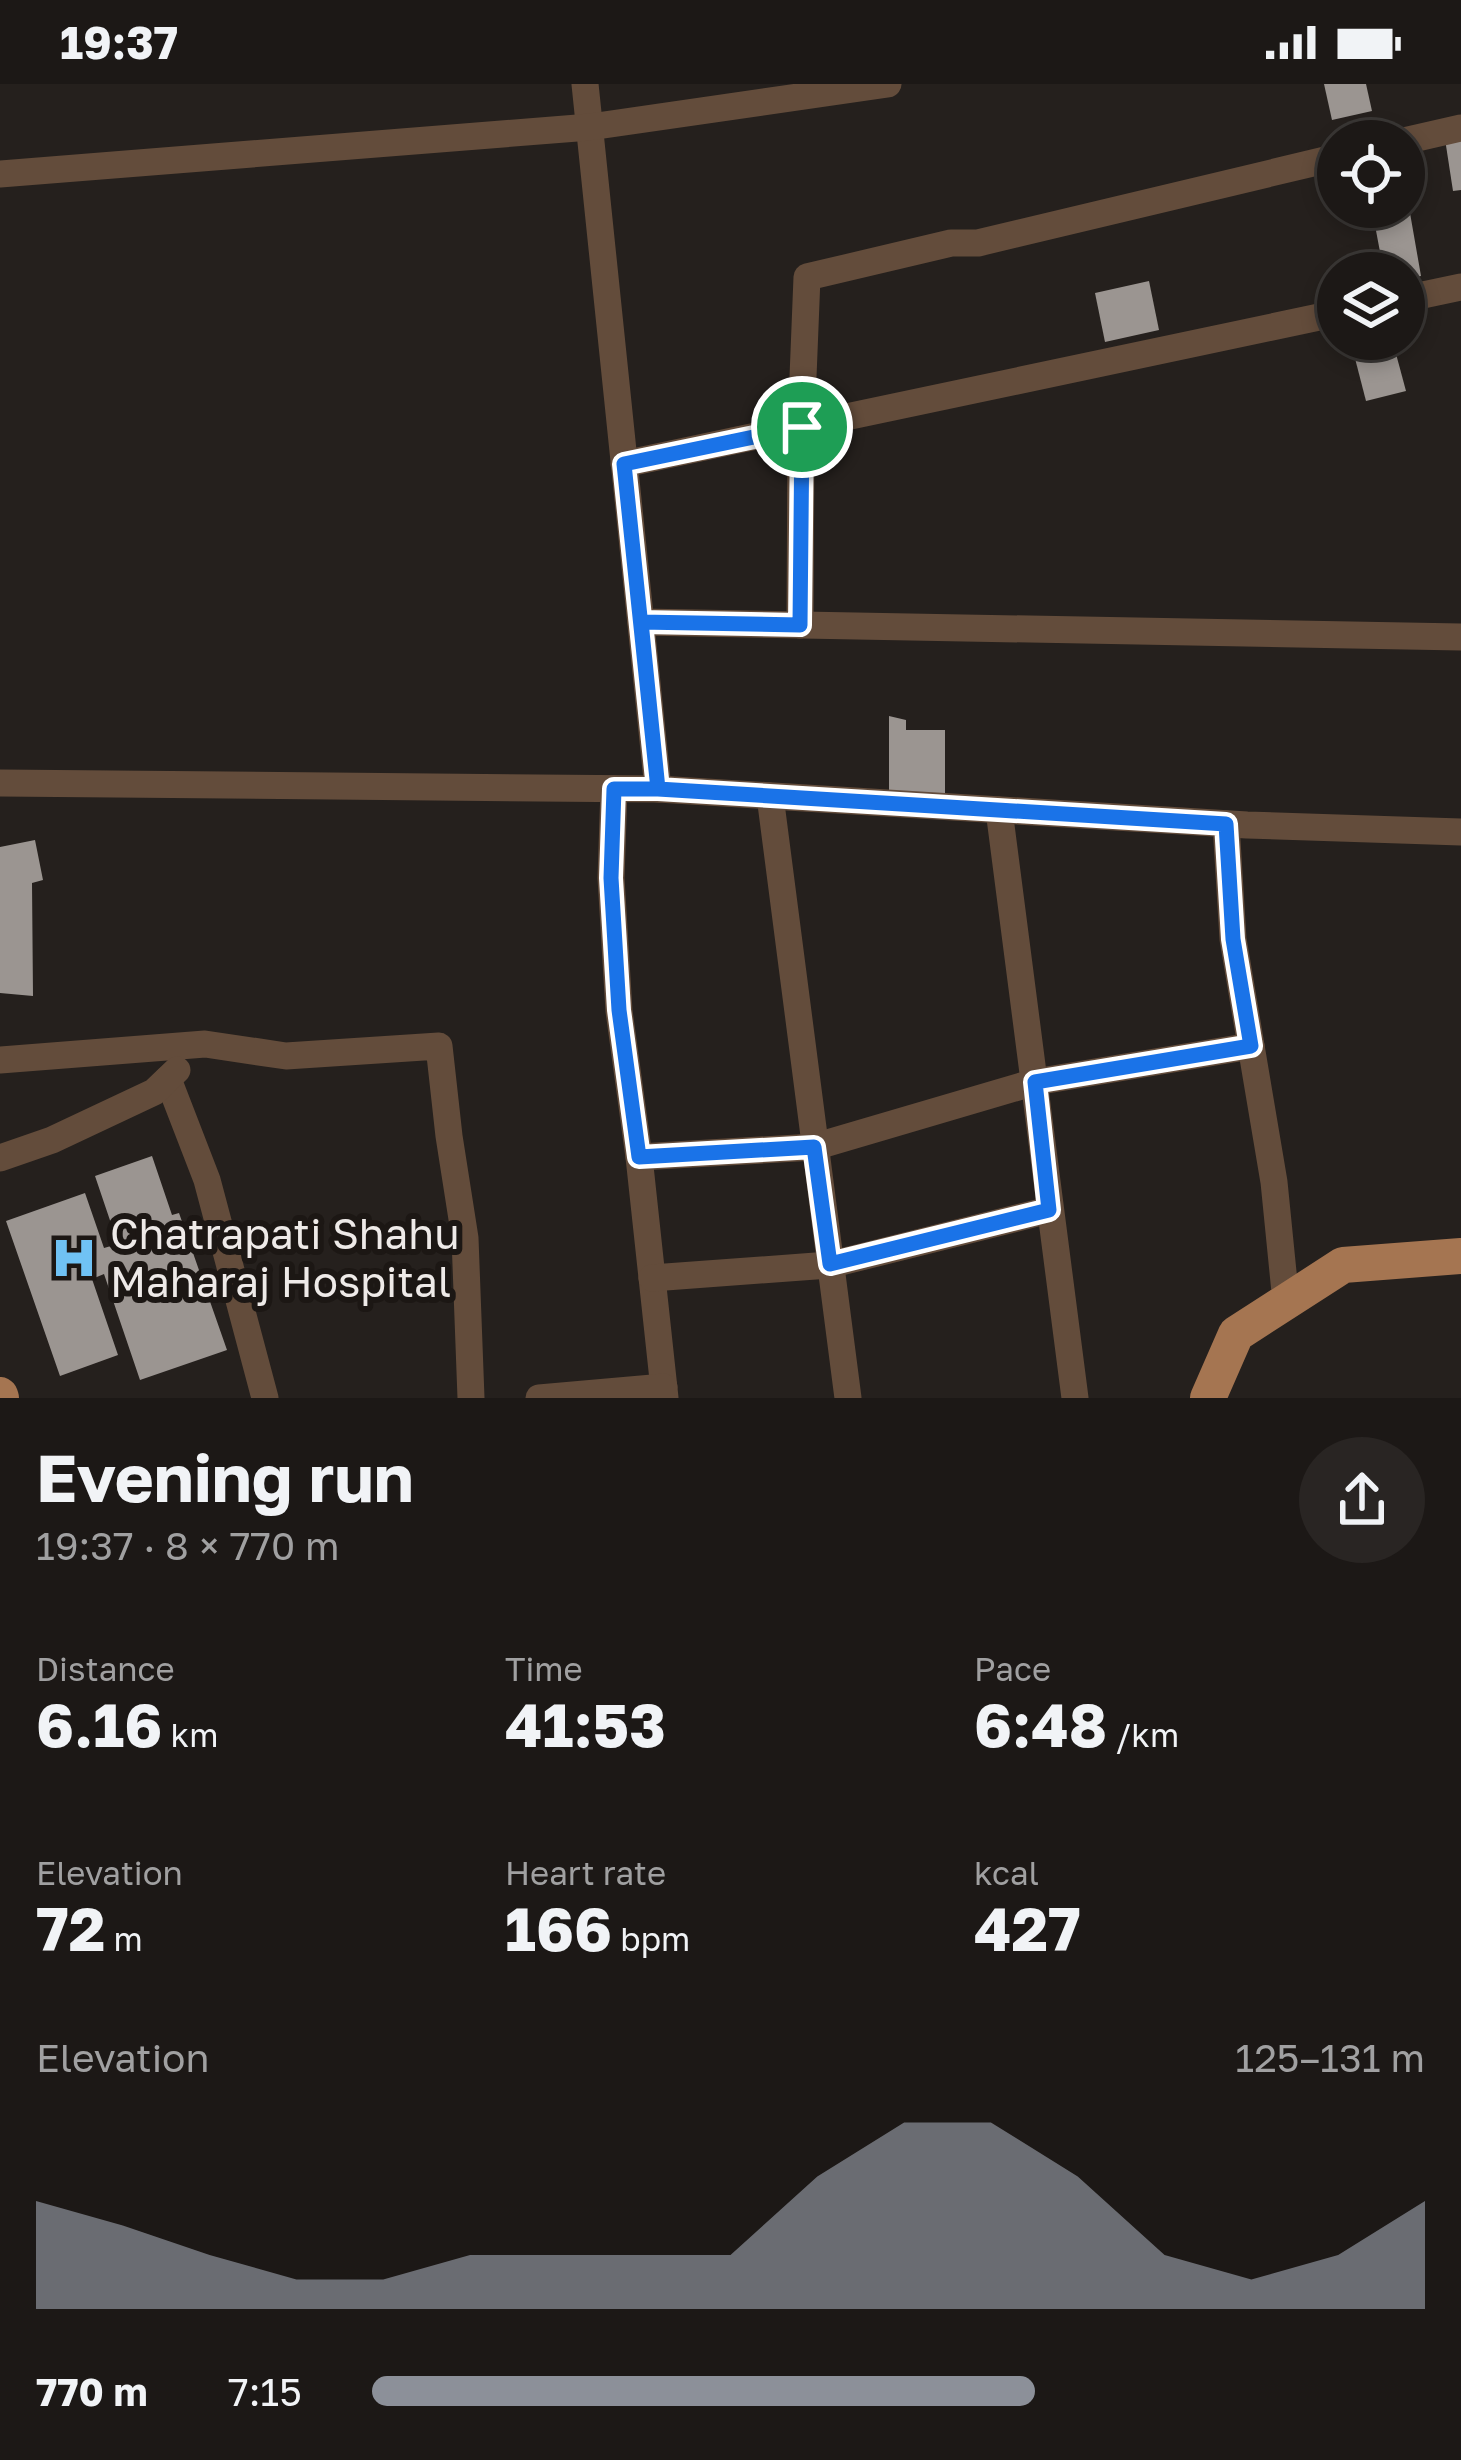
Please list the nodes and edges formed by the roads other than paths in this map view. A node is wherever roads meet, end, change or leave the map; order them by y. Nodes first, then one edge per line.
1 (585, 84) edge
2 (888, 84) edge
3 (590, 127) junction
4 (1461, 128) edge
5 (1425, 137) edge
6 (1317, 162) edge
7 (0, 174) edge
8 (1461, 287) edge
9 (1425, 295) edge
10 (1317, 317) edge
11 (802, 427) junction
12 (624, 464) junction
13 (641, 622) junction
14 (800, 625) junction
15 (1461, 638) edge
16 (0, 783) edge
17 (614, 789) junction
18 (658, 789) junction
19 (770, 796) junction
20 (999, 810) junction
21 (1226, 824) junction
22 (1461, 832) edge
23 (205, 1044) junction
24 (1251, 1046) junction
25 (0, 1060) edge
26 (168, 1079) junction
27 (1035, 1082) junction
28 (814, 1147) junction
29 (639, 1157) junction
30 (0, 1158) edge
31 (1049, 1210) junction
32 (1461, 1256) edge
33 (830, 1264) junction
34 (652, 1278) junction
35 (1286, 1302) junction
36 (664, 1393) edge
37 (265, 1398) edge
38 (471, 1398) edge
39 (539, 1398) edge
40 (848, 1398) edge
41 (1076, 1398) edge
42 (1208, 1398) edge

1 - 3 street
2 - 3 street
3 - 7 street
3 - 12 street
4 - 5 street
6 - 11 street
8 - 9 street
10 - 11 street
11 - 12 street
11 - 14 street
12 - 13 street
13 - 14 street
13 - 18 street
14 - 15 street
16 - 17 street
17 - 18 street
17 - 29 street
18 - 19 street
19 - 20 street
19 - 28 street
20 - 21 street
20 - 27 street
21 - 22 street
21 - 24 street
23 - 25 street
23 - 26 street
23 - 38 street
24 - 27 street
24 - 35 street
26 - 30 street
26 - 37 street
27 - 28 street
27 - 31 street
28 - 29 street
28 - 33 street
29 - 34 street
31 - 33 street
31 - 41 street
32 - 35 main road
33 - 34 street
33 - 40 street
34 - 36 street
35 - 42 main road
36 - 39 street

